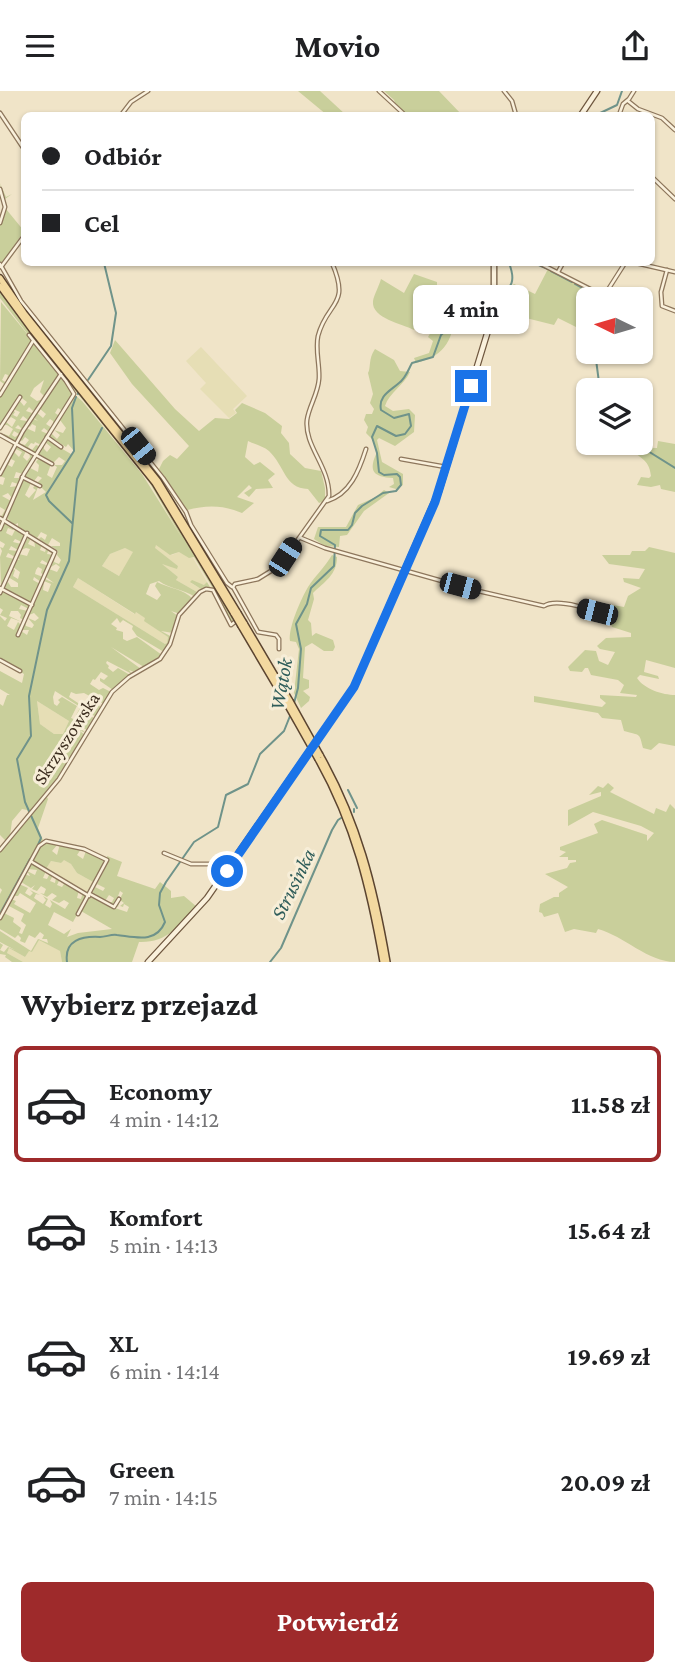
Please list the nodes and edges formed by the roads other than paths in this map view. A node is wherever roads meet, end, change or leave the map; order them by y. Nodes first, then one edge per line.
1 (148, 91) edge
2 (379, 91) edge
3 (504, 91) edge
4 (597, 91) edge
5 (634, 91) edge
6 (628, 101) junction
7 (123, 112) edge
8 (402, 112) edge
9 (515, 112) edge
10 (583, 112) edge
11 (620, 112) edge
12 (646, 112) edge
13 (0, 113) edge
14 (655, 115) edge
15 (675, 130) edge
16 (21, 144) edge
17 (655, 180) edge
18 (0, 189) edge
19 (675, 199) edge
20 (0, 223) edge
21 (21, 240) edge
22 (1, 265) edge
23 (333, 266) edge
24 (494, 266) edge
25 (545, 266) edge
26 (561, 266) edge
27 (623, 266) edge
28 (649, 266) edge
29 (667, 270) junction
30 (558, 272) junction
31 (675, 272) edge
32 (0, 278) edge
33 (0, 286) edge
34 (675, 311) edge
35 (29, 335) dead end
36 (33, 341) junction
37 (61, 374) junction
38 (0, 395) edge
39 (20, 397) dead end
40 (0, 428) edge
41 (0, 435) edge
42 (47, 437) junction
43 (15, 444) junction
44 (61, 447) dead end
45 (366, 449) dead end
46 (35, 455) junction
47 (401, 459) dead end
48 (52, 464) dead end
49 (446, 467) junction
50 (0, 474) edge
51 (22, 477) junction
52 (40, 487) dead end
53 (327, 501) junction
54 (2, 519) edge
55 (0, 529) edge
56 (27, 533) junction
57 (300, 537) junction
58 (405, 571) junction
59 (233, 587) junction
60 (1, 590) edge
61 (32, 605) junction
62 (236, 614) junction
63 (248, 614) junction
64 (607, 620) dead end
65 (18, 635) dead end
66 (279, 649) dead end
67 (0, 660) edge
68 (20, 671) dead end
69 (0, 850) edge
70 (164, 853) dead end
71 (31, 861) junction
72 (227, 871) junction
73 (90, 895) junction
74 (119, 899) dead end
75 (78, 914) dead end
76 (1, 915) edge
77 (148, 962) edge
78 (385, 962) edge

1 - 7 street
2 - 8 street
3 - 9 street
4 - 10 street
5 - 6 street
6 - 11 street
6 - 12 street
13 - 16 street
14 - 15 street
17 - 19 street
18 - 20 street
21 - 22 street
22 - 59 street
23 - 53 street
24 - 49 street
25 - 30 street
26 - 30 street
27 - 30 street
28 - 29 street
29 - 31 street
29 - 34 street
32 - 62 main road
33 - 62 main road
35 - 36 street
36 - 37 street
36 - 38 street
37 - 42 street
37 - 43 street
39 - 40 street
41 - 43 street
42 - 44 street
42 - 46 street
43 - 46 street
43 - 50 street
45 - 53 street
46 - 48 street
46 - 51 street
47 - 49 street
49 - 58 street
51 - 52 street
51 - 54 street
53 - 57 street
54 - 55 street
54 - 56 street
56 - 60 street
56 - 61 street
57 - 58 street
57 - 59 street
58 - 64 street
58 - 72 street
59 - 63 street
60 - 61 street
61 - 65 street
62 - 78 main road, bridge
63 - 66 street
63 - 69 street, Skrzyszowska
67 - 68 street
70 - 72 street
71 - 73 street
71 - 73 street
71 - 76 street
72 - 77 street
73 - 74 street
73 - 75 street

